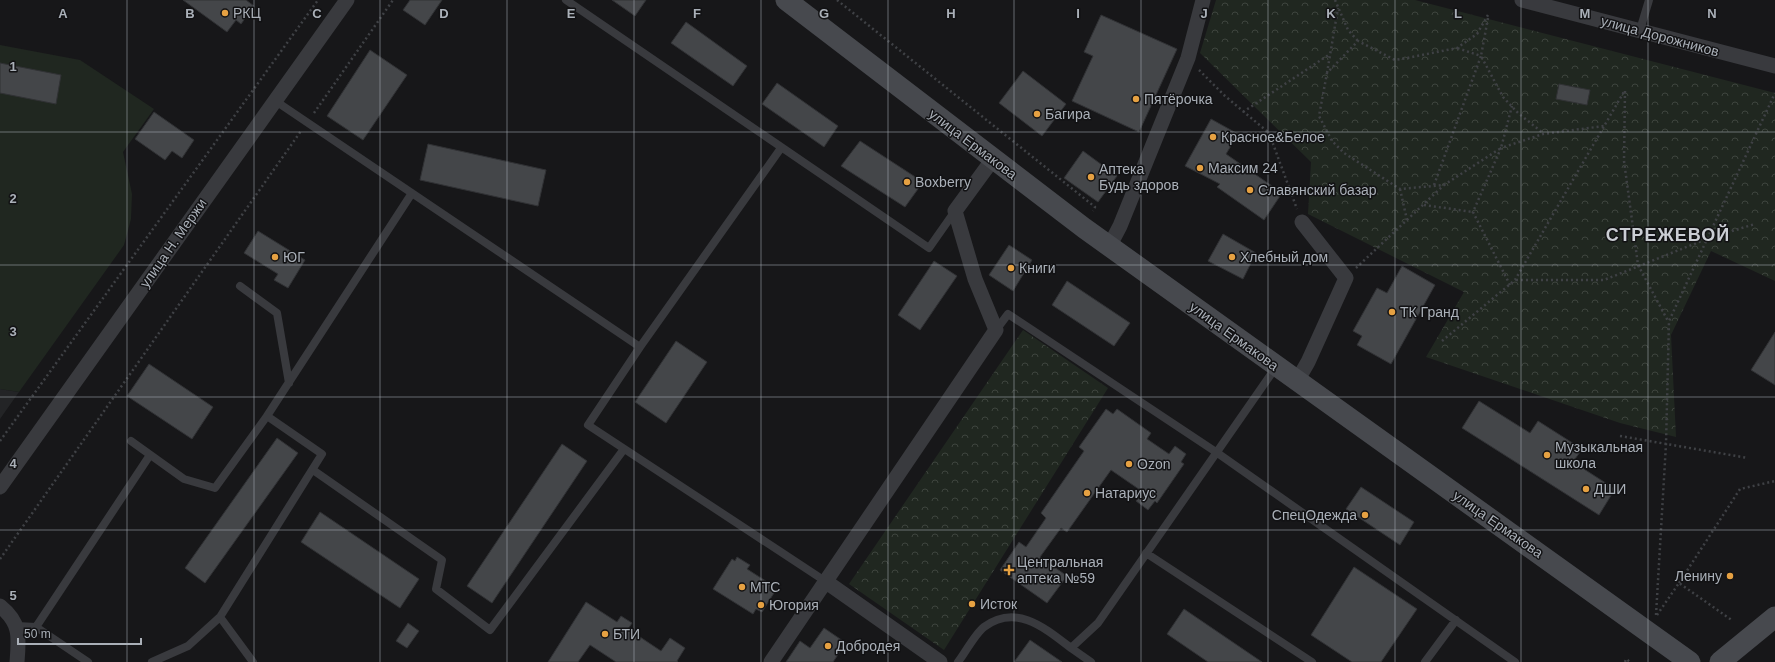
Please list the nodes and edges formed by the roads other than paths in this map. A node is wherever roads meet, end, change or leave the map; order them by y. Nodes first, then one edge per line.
1 (347, 0) edge
2 (566, 0) edge
3 (786, 0) edge
4 (1203, 0) edge
5 (1522, 0) edge
6 (1649, 0) edge
7 (1640, 30) junction
8 (1775, 66) edge
9 (274, 100) junction
10 (781, 148) junction
11 (993, 159) junction
12 (412, 193) junction
13 (955, 211) junction
14 (1302, 222) road end
15 (1110, 245) junction
16 (240, 286) dead end
17 (996, 330) junction
18 (640, 347) junction
19 (1276, 367) junction
20 (1297, 381) junction
21 (289, 382) junction
22 (266, 416) junction
23 (131, 441) dead end
24 (624, 449) junction
25 (1216, 452) junction
26 (150, 455) junction
27 (312, 470) junction
28 (0, 487) edge
29 (1146, 553) junction
30 (825, 581) junction
31 (0, 606) edge
32 (1775, 616) edge
33 (220, 617) junction
34 (1456, 620) junction
35 (17, 626) junction
36 (36, 626) junction
37 (1071, 648) junction
38 (17, 662) edge
39 (88, 662) edge
40 (152, 662) edge
41 (252, 662) edge
42 (771, 662) edge
43 (940, 662) edge
44 (958, 662) edge
45 (1091, 662) edge
46 (1312, 662) edge
47 (1425, 662) edge
48 (1515, 662) edge
49 (1690, 662) edge
50 (1720, 662) edge

1 - 9 street, улица Н. Мержи
2 - 10 lane
3 - 11 street, улица Ермакова
4 - 15 street
5 - 7 street, улица Дорожников
6 - 7 lane
7 - 8 street, улица Дорожников
9 - 12 lane
9 - 28 street, улица Н. Мержи
10 - 13 lane
10 - 18 lane
11 - 13 street
11 - 15 street, улица Ермакова
12 - 18 lane
12 - 21 lane
13 - 17 street
14 - 20 street
15 - 19 street, улица Ермакова
16 - 21 lane
17 - 25 lane
17 - 30 street
18 - 24 lane
19 - 20 street, улица Ермакова
19 - 25 lane
20 - 49 street, улица Ермакова
21 - 22 lane
22 - 26 lane
22 - 27 lane
23 - 26 lane
24 - 27 lane
24 - 30 lane
25 - 29 lane
25 - 34 lane
26 - 36 lane
27 - 33 lane
29 - 37 lane
29 - 46 lane
30 - 42 street
30 - 43 street
31 - 35 street
32 - 50 street
33 - 40 lane
33 - 41 lane
34 - 47 lane
34 - 48 lane
35 - 36 lane
35 - 38 street
36 - 39 lane
37 - 44 lane
37 - 45 lane

